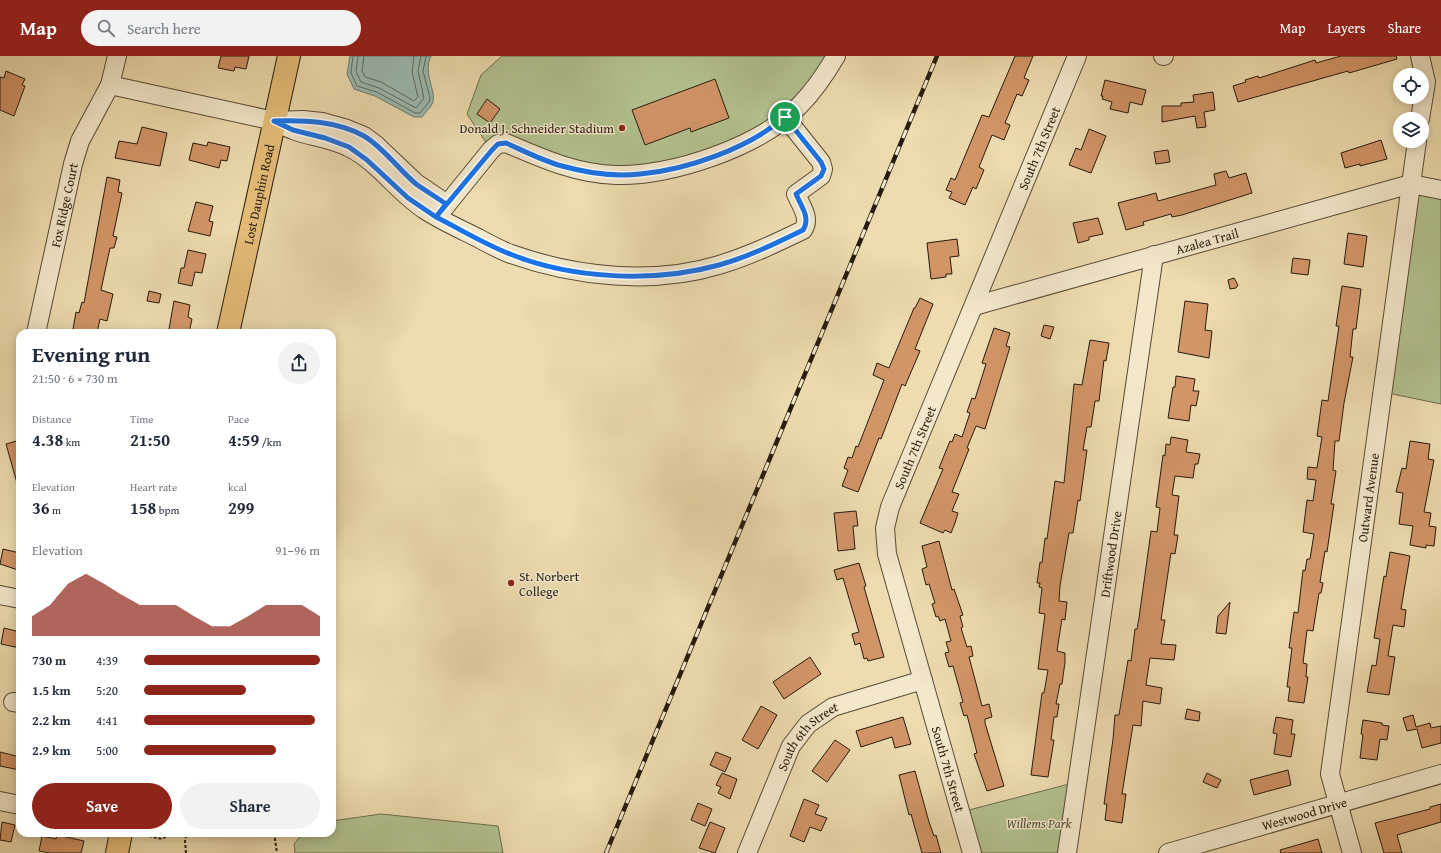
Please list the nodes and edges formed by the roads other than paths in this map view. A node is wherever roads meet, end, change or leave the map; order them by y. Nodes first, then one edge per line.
1 (116, 56) edge
2 (289, 56) edge
3 (836, 56) edge
4 (1077, 56) edge
5 (1420, 56) edge
6 (110, 84) junction
7 (1421, 112) edge
8 (785, 117) junction
9 (274, 121) junction
10 (1416, 148) edge
11 (1411, 184) junction
12 (1441, 190) edge
13 (441, 211) junction
14 (1154, 255) junction
15 (974, 306) junction
16 (37, 329) edge
17 (229, 329) edge
18 (0, 595) edge
19 (16, 598) edge
20 (923, 680) junction
21 (1441, 774) edge
22 (0, 801) edge
23 (16, 804) edge
24 (1338, 804) junction
25 (128, 837) edge
26 (117, 853) edge
27 (747, 853) edge
28 (972, 853) edge
29 (1067, 853) edge
30 (1168, 853) edge
31 (1352, 853) edge

1 - 6 street, Fox Ridge Court
2 - 9 main road, Lost Dauphin Road
3 - 8 street
4 - 15 street, South 7th Street
5 - 7 street
6 - 9 street
6 - 16 street, Fox Ridge Court
8 - 13 street
8 - 13 street
9 - 13 street
9 - 17 main road, Lost Dauphin Road
10 - 11 street, Outward Avenue
11 - 12 street, Azalea Trail
11 - 14 street, Azalea Trail
11 - 24 street, Outward Avenue
14 - 15 street, Azalea Trail
14 - 29 street, Driftwood Drive
15 - 20 street, South 7th Street
18 - 19 street
20 - 27 street, South 6th Street
20 - 28 street, South 7th Street
21 - 24 street, Westwood Drive
22 - 23 street
24 - 30 street, Westwood Drive
24 - 31 street, Outward Avenue
25 - 26 main road

